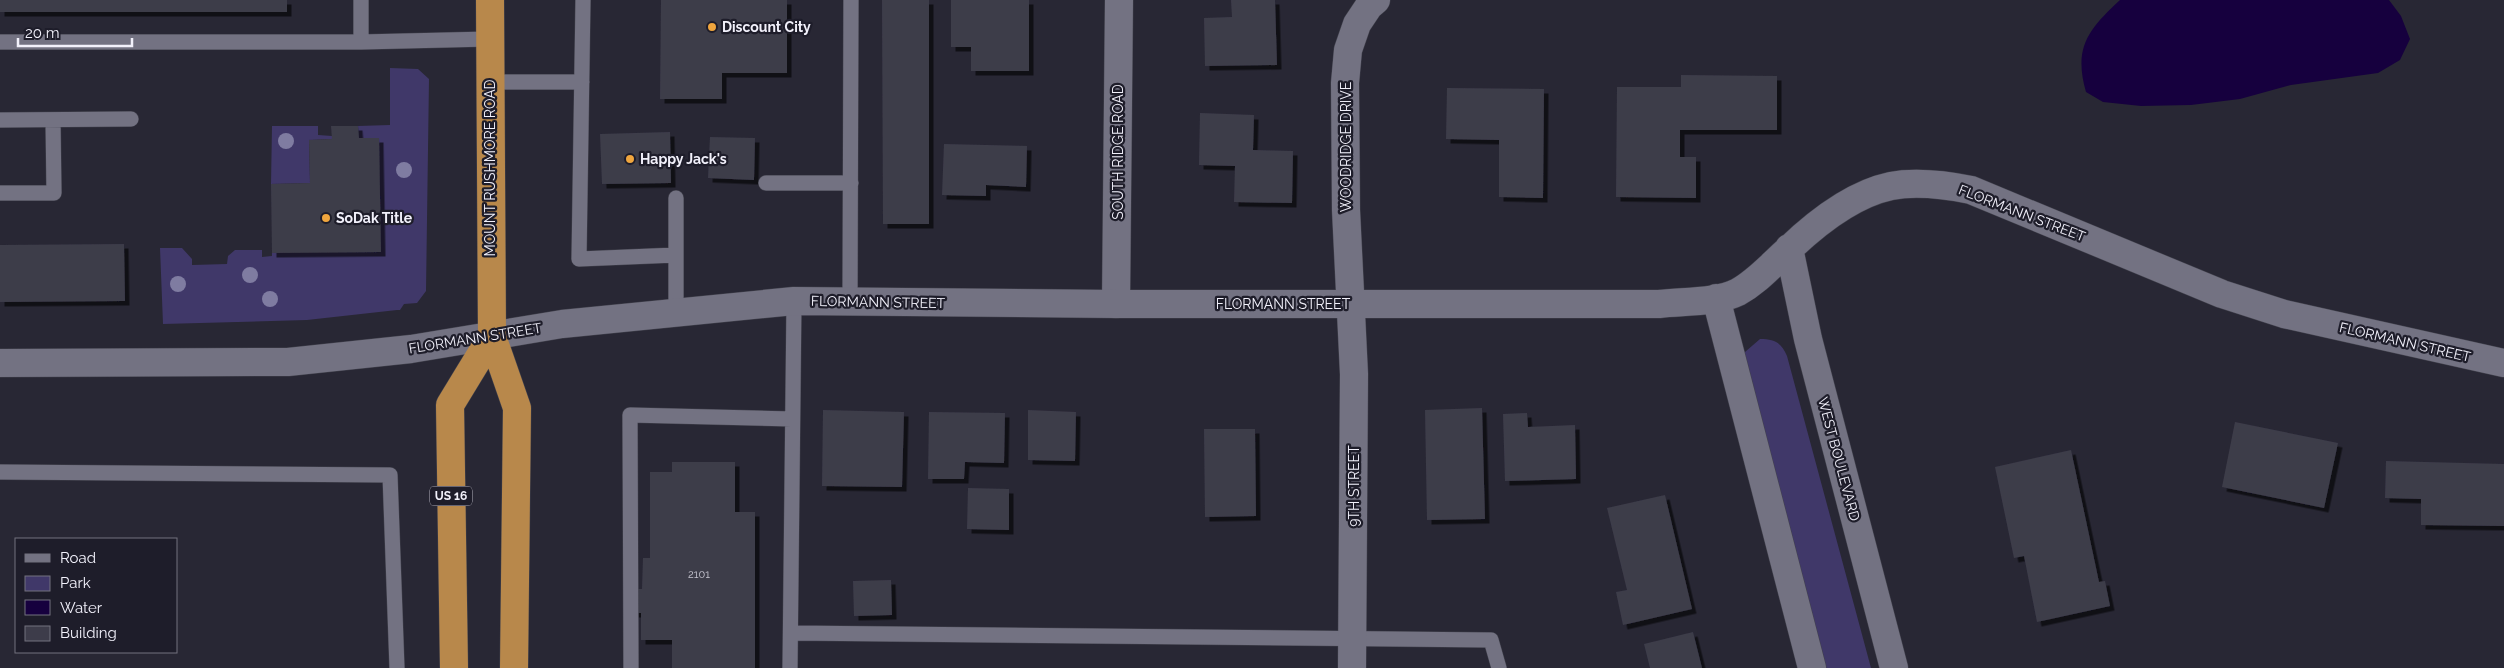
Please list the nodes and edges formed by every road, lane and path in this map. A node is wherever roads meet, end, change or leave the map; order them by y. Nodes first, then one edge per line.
1 (361, 0) edge
2 (490, 0) edge
3 (583, 0) edge
4 (851, 0) edge
5 (1119, 0) edge
6 (1376, 0) edge
7 (489, 39) junction
8 (0, 42) edge
9 (361, 42) junction
10 (490, 82) junction
11 (582, 82) junction
12 (0, 120) edge
13 (53, 120) junction
14 (130, 120) dead end
15 (766, 183) dead end
16 (851, 183) junction
17 (0, 194) edge
18 (676, 198) dead end
19 (1789, 248) junction
20 (676, 255) junction
21 (1716, 298) junction
22 (794, 301) junction
23 (850, 302) junction
24 (1116, 304) junction
25 (1353, 304) junction
26 (676, 313) junction
27 (492, 336) junction
28 (0, 363) edge
29 (2504, 363) edge
30 (792, 418) junction
31 (0, 472) edge
32 (790, 633) junction
33 (1353, 637) junction
34 (397, 668) edge
35 (454, 668) edge
36 (514, 668) edge
37 (630, 668) edge
38 (790, 668) edge
39 (1352, 668) edge
40 (1499, 668) edge
41 (1812, 668) edge
42 (1894, 668) edge

1 - 9 lane
2 - 7 highway, MOUNT RUSHMORE ROAD
3 - 11 lane
4 - 16 lane
5 - 24 street, SOUTH RIDGE ROAD
6 - 25 street, WOODRIDGE DRIVE
7 - 9 lane
7 - 10 highway, MOUNT RUSHMORE ROAD
8 - 9 lane
10 - 11 lane
10 - 27 highway, MOUNT RUSHMORE ROAD
11 - 20 lane
12 - 13 lane
13 - 14 lane
13 - 17 lane
15 - 16 lane
16 - 23 lane
18 - 20 lane
19 - 21 street, FLORMANN STREET
19 - 29 street, FLORMANN STREET
19 - 42 street, WEST BOULEVARD
20 - 26 lane
21 - 25 street, FLORMANN STREET
21 - 41 street
22 - 23 street, FLORMANN STREET
22 - 26 street, FLORMANN STREET
22 - 30 lane
23 - 24 street, FLORMANN STREET
24 - 25 street, FLORMANN STREET
25 - 33 street, 9TH STREET
26 - 27 street, FLORMANN STREET
27 - 28 street, FLORMANN STREET
27 - 35 highway, US 16
27 - 36 highway, MOUNT RUSHMORE ROAD
30 - 32 lane
30 - 37 lane
31 - 34 lane
32 - 33 lane
32 - 38 lane
33 - 39 street, 9TH STREET
33 - 40 lane

